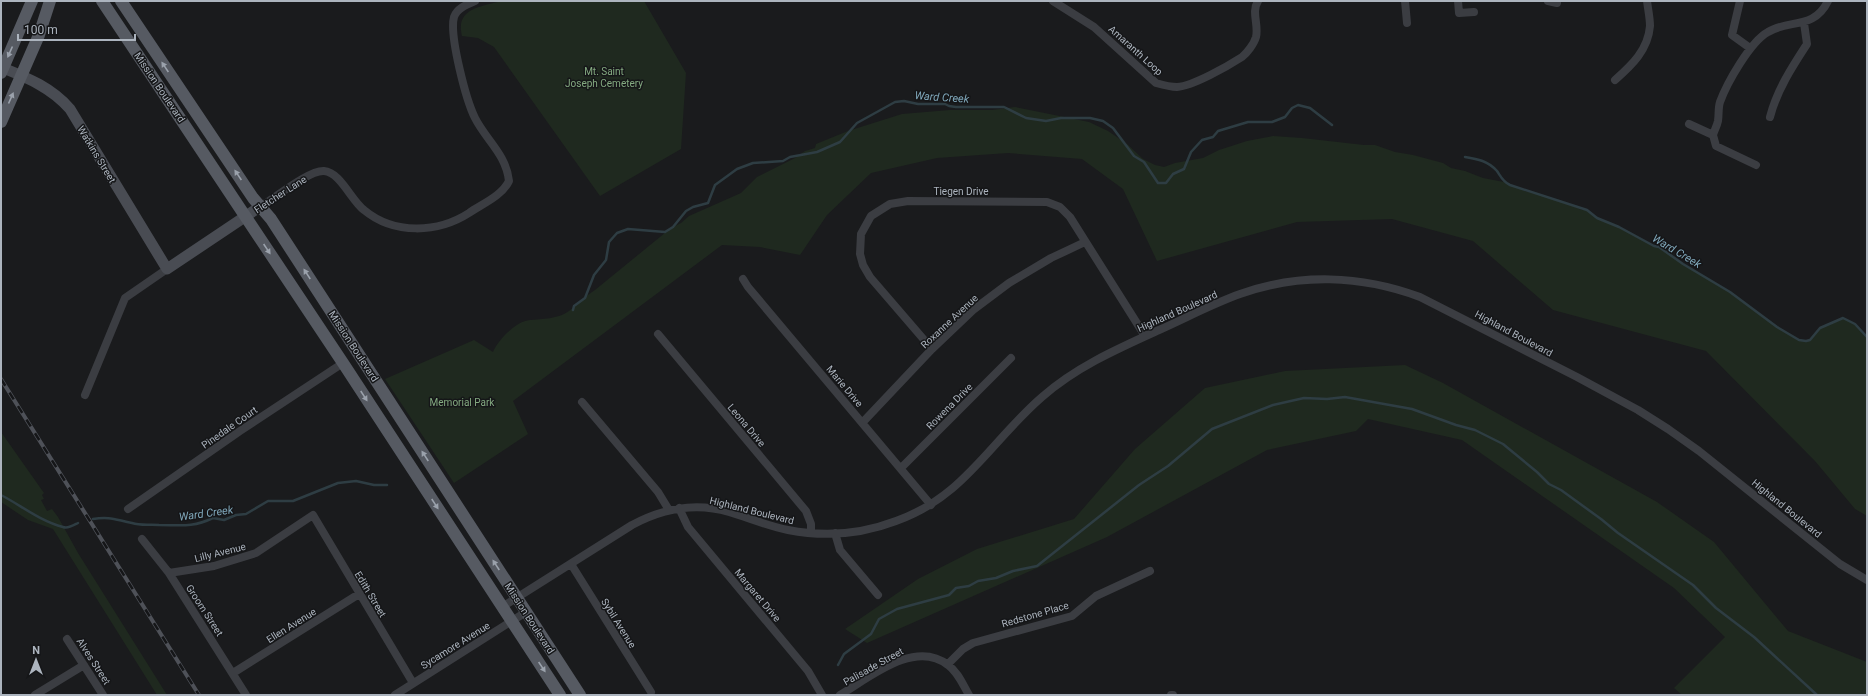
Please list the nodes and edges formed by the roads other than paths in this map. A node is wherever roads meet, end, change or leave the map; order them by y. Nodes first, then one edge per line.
1 (32, 1) edge
2 (102, 1) edge
3 (121, 1) edge
4 (476, 1) edge
5 (1053, 1) edge
6 (1258, 1) edge
7 (1405, 1) edge
8 (1458, 1) edge
9 (1548, 1) edge
10 (1647, 1) edge
11 (1740, 1) edge
12 (1828, 1) edge
13 (50, 2) edge
14 (1557, 4) dead end
15 (1474, 12) dead end
16 (1407, 22) dead end
17 (1804, 23) junction
18 (1750, 48) junction
19 (2, 69) edge
20 (21, 75) junction
21 (1615, 80) dead end
22 (1770, 117) dead end
23 (1, 122) edge
24 (1689, 124) dead end
25 (1713, 135) junction
26 (1756, 165) dead end
27 (260, 206) junction
28 (246, 216) junction
29 (1085, 242) junction
30 (167, 268) junction
31 (744, 279) dead end
32 (658, 334) dead end
33 (1145, 336) junction
34 (932, 349) junction
35 (1011, 358) dead end
36 (343, 363) junction
37 (85, 395) dead end
38 (582, 402) dead end
39 (863, 422) junction
40 (901, 468) junction
41 (931, 505) junction
42 (679, 508) junction
43 (128, 509) dead end
44 (669, 510) junction
45 (313, 515) joint
46 (811, 533) junction
47 (835, 533) junction
48 (142, 539) dead end
49 (571, 564) junction
50 (1150, 571) dead end
51 (169, 572) junction
52 (1867, 580) edge
53 (359, 594) junction
54 (878, 595) dead end
55 (517, 598) junction
56 (502, 607) junction
57 (526, 612) junction
58 (511, 621) junction
59 (67, 639) dead end
60 (948, 664) junction
61 (84, 665) junction
62 (233, 673) junction
63 (413, 683) junction
64 (651, 692) dead end
65 (35, 695) edge
66 (103, 695) edge
67 (246, 695) edge
68 (394, 695) edge
69 (560, 695) edge
70 (580, 695) edge
71 (822, 695) edge
72 (840, 695) edge
73 (969, 695) edge

1 -> 19 main road
2 - 28 main road, Mission Boulevard
27 -> 3 main road, Mission Boulevard
4 - 27 street, Fletcher Lane
5 - 6 street, Amaranth Loop
7 - 16 street
8 - 15 street
9 - 14 street
10 - 21 street
11 - 18 street
12 - 17 street
13 - 20 main road
17 - 18 street
17 - 22 street
18 - 25 street
19 - 20 street, Watkins Street
23 -> 20 main road
20 - 30 street, Watkins Street
24 - 25 street
25 - 26 street
27 - 28 street, Fletcher Lane
55 -> 27 main road, Mission Boulevard
28 - 30 street, Fletcher Lane
28 -> 36 main road, Mission Boulevard
29 - 33 street, Tiegen Drive
29 - 34 street, Roxanne Avenue
29 - 34 street, Tiegen Drive
30 - 37 street, Fletcher Lane
31 - 39 street, Marie Drive
32 - 46 street, Leona Drive
33 - 41 street, Highland Boulevard
33 - 52 street, Highland Boulevard
34 - 39 street, Roxanne Avenue
35 - 40 street, Rowena Drive
36 - 43 street, Pinedale Court
36 -> 56 main road, Mission Boulevard
38 - 44 street
39 - 40 street, Marie Drive
40 - 41 street, Marie Drive
41 - 47 street, Highland Boulevard
42 - 44 street, Highland Boulevard
42 - 46 street, Highland Boulevard
42 - 71 street, Margaret Drive
44 - 49 street, Highland Boulevard
45 - 51 street, Lilly Avenue
45 - 53 street, Edith Street
46 - 47 street, Highland Boulevard
47 - 54 street
48 - 51 street, Groom Street
49 - 55 street, Highland Boulevard
49 - 64 street, Sybil Avenue
50 - 60 street, Redstone Place
51 - 62 street, Groom Street
53 - 62 street, Ellen Avenue
53 - 63 street, Edith Street
55 - 56 street, Highland Boulevard
55 - 57 main road, Mission Boulevard
56 - 58 main road, Mission Boulevard
57 - 58 street, Sycamore Avenue
57 - 70 main road, Mission Boulevard
58 - 63 street, Sycamore Avenue
58 -> 69 main road, Mission Boulevard
59 - 61 street, Alves Street
60 - 72 street, Palisade Street
60 - 73 street
61 - 65 street
61 - 66 street, Alves Street
62 - 67 street, Groom Street
63 - 68 street, Sycamore Avenue

